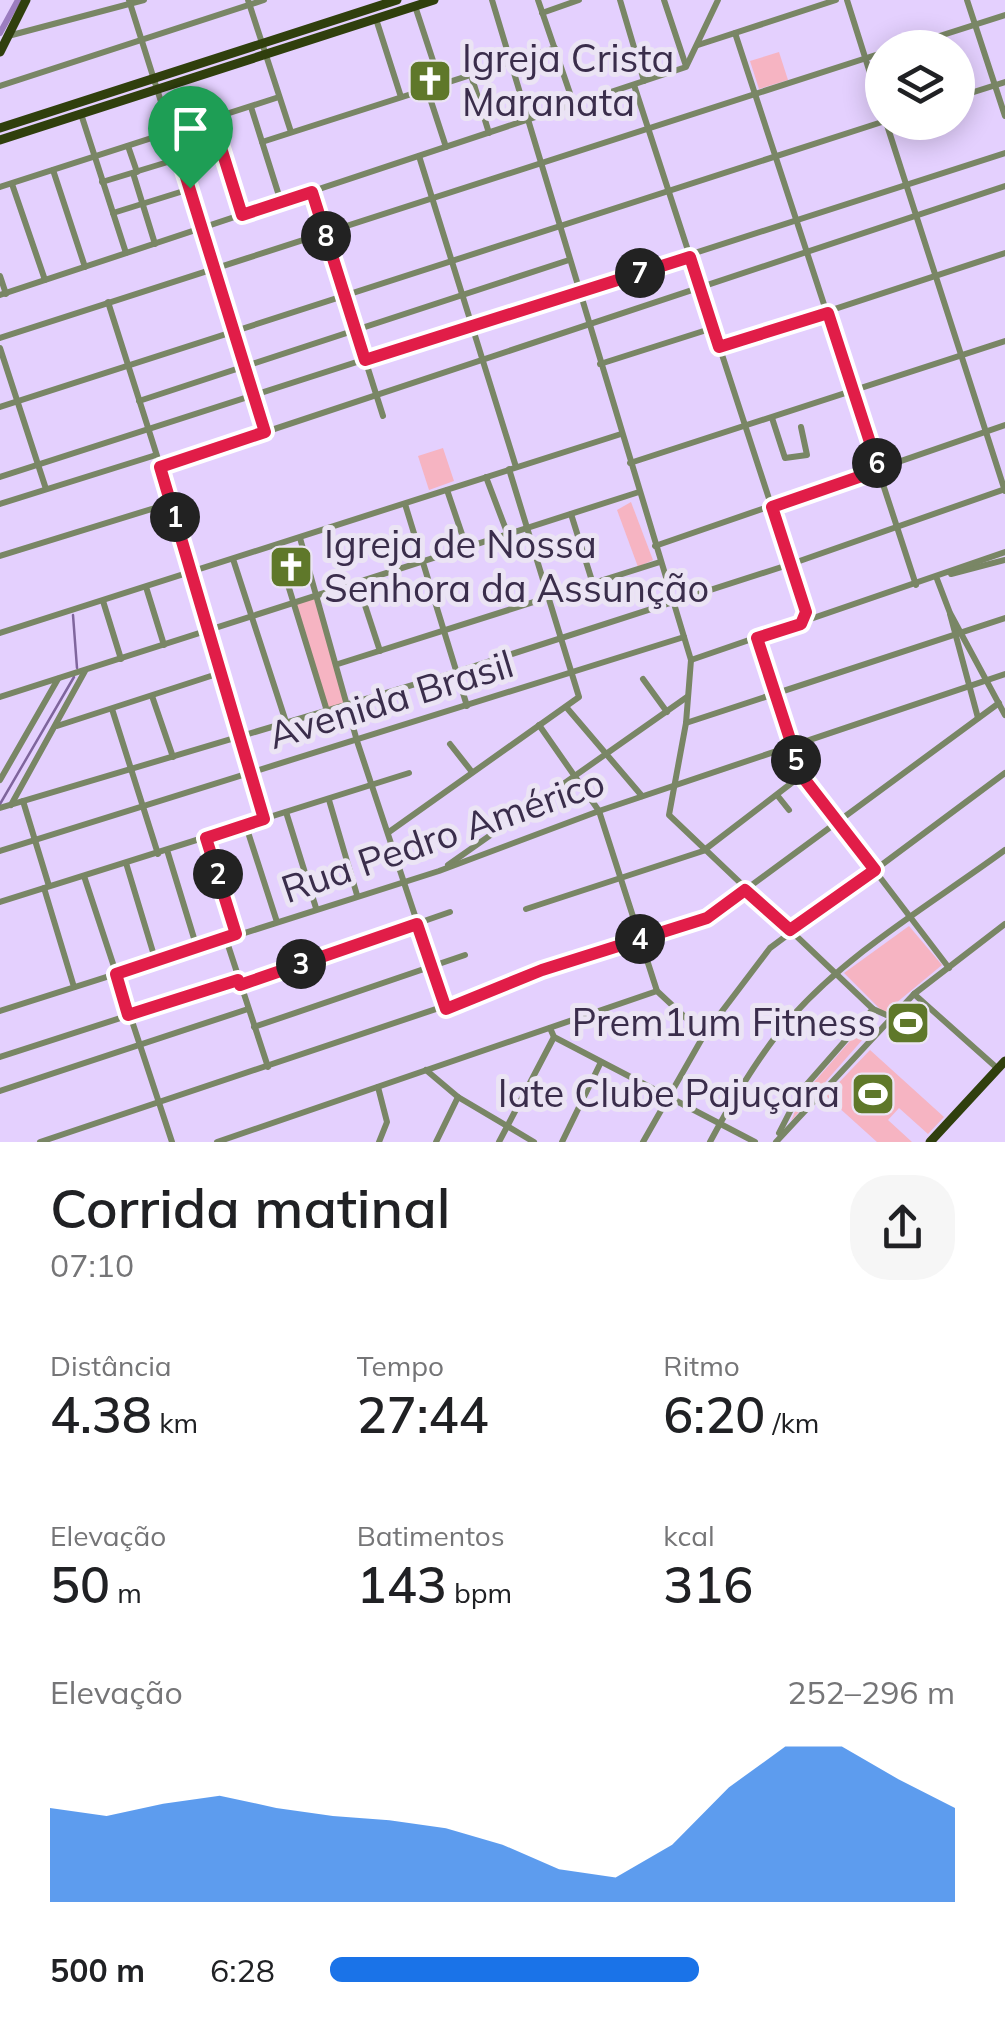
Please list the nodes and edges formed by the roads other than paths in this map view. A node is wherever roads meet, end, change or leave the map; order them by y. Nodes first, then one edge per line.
1 (26, 0) edge
2 (144, 0) edge
3 (264, 0) edge
4 (397, 0) edge
5 (434, 0) edge
6 (492, 0) edge
7 (538, 0) edge
8 (580, 0) edge
9 (620, 0) edge
10 (664, 0) edge
11 (718, 0) edge
12 (836, 0) edge
13 (847, 0) edge
14 (967, 0) edge
15 (130, 2) edge
16 (249, 2) edge
17 (824, 2) edge
18 (415, 6) junction
19 (373, 9) edge
20 (542, 12) junction
21 (1005, 16) edge
22 (975, 25) junction
23 (959, 30) edge
24 (735, 33) junction
25 (8, 36) junction
26 (142, 39) junction
27 (697, 45) junction
28 (554, 48) junction
29 (264, 49) junction
30 (0, 52) edge
31 (865, 56) edge
32 (865, 59) edge
33 (513, 61) junction
34 (686, 67) junction
35 (471, 75) junction
36 (644, 81) junction
37 (1005, 82) edge
38 (156, 84) junction
39 (440, 84) junction
40 (634, 84) junction
41 (996, 85) junction
42 (0, 86) edge
43 (427, 89) junction
44 (975, 92) edge
45 (756, 95) junction
46 (280, 97) junction
47 (401, 97) junction
48 (574, 105) junction
49 (250, 107) junction
50 (80, 114) junction
51 (1005, 116) edge
52 (212, 119) junction
53 (528, 120) junction
54 (865, 128) edge
55 (649, 129) junction
56 (172, 132) junction
57 (291, 132) junction
58 (489, 133) junction
59 (0, 136) edge
60 (890, 140) edge
61 (262, 142) junction
62 (128, 146) junction
63 (446, 147) junction
64 (1005, 153) edge
65 (419, 156) junction
66 (776, 156) junction
67 (94, 157) junction
68 (180, 158) junction
69 (540, 164) junction
70 (53, 170) junction
71 (135, 172) junction
72 (102, 182) junction
73 (12, 184) junction
74 (906, 186) junction
75 (1005, 186) edge
76 (0, 188) edge
77 (190, 188) junction
78 (668, 191) junction
79 (312, 192) junction
80 (432, 198) junction
81 (281, 202) junction
82 (143, 204) junction
83 (113, 214) junction
84 (242, 215) junction
85 (916, 215) junction
86 (798, 222) junction
87 (559, 226) junction
88 (203, 228) junction
89 (325, 234) junction
90 (155, 244) junction
91 (808, 251) junction
92 (1005, 253) edge
93 (126, 254) junction
94 (690, 257) junction
95 (569, 260) junction
96 (452, 261) junction
97 (86, 267) junction
98 (216, 267) junction
99 (0, 276) edge
100 (935, 277) junction
101 (46, 280) junction
102 (700, 287) junction
103 (578, 292) junction
104 (3, 294) edge
105 (462, 294) junction
106 (345, 296) junction
107 (108, 302) junction
108 (828, 313) junction
109 (589, 324) junction
110 (472, 326) junction
111 (712, 328) junction
112 (235, 331) junction
113 (356, 331) junction
114 (0, 338) edge
115 (1005, 341) edge
116 (719, 347) junction
117 (0, 348) edge
118 (960, 355) junction
119 (482, 359) junction
120 (365, 360) junction
121 (600, 364) junction
122 (128, 366) junction
123 (246, 368) junction
124 (853, 391) junction
125 (376, 395) junction
126 (255, 398) junction
127 (138, 401) junction
128 (16, 402) junction
129 (0, 407) edge
130 (383, 416) dead end
131 (772, 418) junction
132 (1005, 425) edge
133 (744, 427) junction
134 (801, 427) dead end
135 (148, 430) junction
136 (265, 432) junction
137 (986, 432) junction
138 (621, 434) junction
139 (156, 455) junction
140 (640, 460) junction
141 (630, 463) junction
142 (38, 465) junction
143 (160, 467) junction
144 (512, 468) junction
145 (879, 470) junction
146 (486, 476) junction
147 (0, 478) edge
148 (638, 488) junction
149 (46, 489) junction
150 (1005, 489) edge
151 (448, 490) junction
152 (171, 503) junction
153 (0, 504) edge
154 (406, 504) junction
155 (772, 507) junction
156 (571, 514) junction
157 (528, 527) junction
158 (897, 527) junction
159 (508, 535) junction
160 (300, 538) junction
161 (276, 546) junction
162 (655, 546) junction
163 (468, 549) junction
164 (1005, 552) edge
165 (0, 556) edge
166 (233, 559) junction
167 (1005, 560) edge
168 (660, 562) junction
169 (424, 563) junction
170 (791, 564) junction
171 (191, 573) junction
172 (950, 574) junction
173 (937, 578) junction
174 (358, 584) junction
175 (593, 584) junction
176 (916, 585) junction
177 (146, 588) junction
178 (317, 596) junction
179 (552, 597) junction
180 (103, 601) junction
181 (673, 603) junction
182 (293, 604) junction
183 (806, 612) junction
184 (950, 613) junction
185 (252, 618) junction
186 (818, 618) junction
187 (1005, 618) edge
188 (801, 624) junction
189 (444, 630) junction
190 (208, 631) junction
191 (963, 632) junction
192 (0, 634) edge
193 (953, 636) junction
194 (684, 637) junction
195 (563, 638) junction
196 (757, 638) junction
197 (164, 645) junction
198 (380, 650) junction
199 (121, 659) junction
200 (691, 660) junction
201 (338, 664) junction
202 (85, 670) junction
203 (574, 671) junction
204 (456, 672) junction
205 (220, 673) junction
206 (1005, 674) edge
207 (58, 679) junction
208 (643, 679) dead end
209 (988, 680) junction
210 (969, 686) junction
211 (775, 693) junction
212 (152, 696) junction
213 (688, 696) junction
214 (0, 697) edge
215 (998, 703) junction
216 (349, 705) junction
217 (467, 706) junction
218 (567, 708) junction
219 (112, 709) junction
220 (327, 710) junction
221 (667, 712) junction
222 (1005, 715) edge
223 (978, 718) junction
224 (286, 722) junction
225 (686, 722) junction
226 (58, 726) junction
227 (538, 726) junction
228 (238, 738) junction
229 (357, 741) junction
230 (450, 744) dead end
231 (791, 746) junction
232 (608, 753) junction
233 (173, 757) junction
234 (131, 770) junction
235 (472, 772) junction
236 (410, 773) dead end
237 (1005, 773) edge
238 (250, 774) junction
239 (576, 774) junction
240 (802, 776) junction
241 (0, 780) edge
242 (674, 784) junction
243 (374, 786) junction
244 (777, 795) junction
245 (642, 796) junction
246 (329, 800) junction
247 (23, 801) junction
248 (12, 804) junction
249 (0, 808) edge
250 (143, 808) junction
251 (599, 810) junction
252 (790, 810) dead end
253 (286, 812) junction
254 (264, 819) junction
255 (838, 823) junction
256 (246, 826) junction
257 (388, 832) junction
258 (206, 838) junction
259 (34, 840) junction
260 (0, 850) edge
261 (168, 850) junction
262 (1005, 850) edge
263 (703, 851) junction
264 (158, 854) junction
265 (126, 863) junction
266 (875, 870) junction
267 (439, 871) junction
268 (84, 876) junction
269 (619, 879) junction
270 (404, 882) junction
271 (47, 887) junction
272 (745, 890) junction
273 (357, 895) junction
274 (0, 902) edge
275 (316, 908) junction
276 (526, 909) dead end
277 (450, 912) dead end
278 (912, 918) junction
279 (277, 922) junction
280 (417, 924) junction
281 (1005, 924) edge
282 (790, 930) junction
283 (236, 934) junction
284 (226, 939) junction
285 (640, 939) junction
286 (197, 948) junction
287 (464, 955) dead end
288 (156, 962) junction
289 (431, 966) junction
290 (949, 968) junction
291 (116, 974) junction
292 (836, 974) junction
293 (239, 982) junction
294 (74, 988) junction
295 (657, 991) junction
296 (914, 994) junction
297 (446, 1009) junction
298 (872, 1009) junction
299 (248, 1010) junction
300 (0, 1012) edge
301 (128, 1015) junction
302 (890, 1017) junction
303 (254, 1027) junction
304 (550, 1028) junction
305 (704, 1035) junction
306 (554, 1037) junction
307 (138, 1046) junction
308 (0, 1057) edge
309 (601, 1062) junction
310 (1001, 1064) edge
311 (268, 1067) junction
312 (426, 1070) junction
313 (378, 1087) junction
314 (0, 1091) edge
315 (458, 1097) junction
316 (668, 1098) junction
317 (158, 1103) junction
318 (720, 1124) junction
319 (508, 1126) junction
320 (235, 1139) edge
321 (776, 1141) edge
322 (40, 1142) edge
323 (172, 1142) edge
324 (217, 1142) edge
325 (379, 1142) edge
326 (436, 1142) edge
327 (499, 1142) edge
328 (534, 1142) edge
329 (562, 1142) edge
330 (643, 1142) edge
331 (710, 1142) edge
332 (755, 1142) edge
333 (930, 1142) edge

1 - 25 main road
2 - 15 street
3 - 16 street
4 - 19 main road
5 - 18 main road
6 - 33 street
7 - 20 street
8 - 20 street
9 - 36 street
10 - 34 street
11 - 27 street
12 - 17 street
13 - 31 street
14 - 22 street
15 - 25 street
15 - 26 street
16 - 26 street
16 - 29 street
17 - 24 street
18 - 19 main road
18 - 39 street
19 - 29 main road
19 - 47 street
20 - 28 street
21 - 22 street
22 - 23 street
22 - 41 street
24 - 27 street
24 - 45 street
25 - 30 main road
26 - 38 street
26 - 42 street
27 - 34 street
28 - 33 street
28 - 48 street
29 - 38 main road
29 - 46 street
32 - 45 street
33 - 35 street
33 - 53 street
34 - 36 street
35 - 39 street
35 - 58 street
36 - 40 street
37 - 41 street
38 - 50 main road
38 - 56 street
38 - 59 main road
39 - 43 street
40 - 48 street
40 - 55 street
41 - 44 street
41 - 51 street
43 - 47 street
43 - 63 street
45 - 55 street
45 - 66 street
46 - 49 street
46 - 57 street
47 - 57 street
48 - 53 street
49 - 52 street
49 - 61 street
50 - 59 main road
50 - 67 street
52 - 56 street
52 - 84 street
53 - 58 street
53 - 69 street
54 - 66 street
55 - 69 street
55 - 78 street
56 - 62 street
56 - 68 street
57 - 61 street
58 - 63 street
60 - 74 street
61 - 81 street
62 - 67 street
62 - 71 street
63 - 65 street
64 - 74 street
65 - 79 street
65 - 80 street
66 - 78 street
66 - 86 street
67 - 70 street
67 - 72 street
68 - 71 street
68 - 77 street
69 - 80 street
69 - 87 street
70 - 73 street
70 - 97 street
71 - 72 street
71 - 82 street
72 - 83 street
73 - 76 street
73 - 101 street
74 - 85 street
74 - 86 street
75 - 85 street
77 - 82 street
77 - 88 street
78 - 87 street
78 - 94 street
79 - 81 street
79 - 89 street
80 - 89 street
80 - 96 street
81 - 84 street
82 - 83 street
82 - 90 street
83 - 93 street
84 - 88 street
85 - 91 street
85 - 100 street
86 - 91 street
86 - 94 street
87 - 95 street
87 - 96 street
88 - 90 street
88 - 98 street
89 - 98 street
89 - 106 street
90 - 93 street
91 - 102 street
91 - 108 street
92 - 100 street
93 - 97 street
94 - 102 street
94 - 103 street
95 - 103 street
95 - 105 street
96 - 105 street
96 - 106 street
97 - 101 street
98 - 107 street
98 - 112 street
99 - 104 street
100 - 108 street
100 - 118 street
101 - 104 street
102 - 109 street
102 - 111 street
103 - 109 street
103 - 110 street
105 - 110 street
105 - 113 street
106 - 112 street
106 - 113 street
107 - 114 street
107 - 122 street
108 - 116 street
108 - 124 street
109 - 119 street
109 - 121 street
110 - 119 street
110 - 120 street
111 - 116 street
111 - 121 street
112 - 122 street
112 - 123 street
113 - 120 street
113 - 123 street
115 - 118 street
116 - 133 street
117 - 128 street
118 - 124 street
118 - 137 street
119 - 125 street
119 - 144 street
120 - 125 street
120 - 126 street
121 - 138 street
122 - 127 street
122 - 128 street
123 - 126 street
123 - 127 street
124 - 131 street
124 - 145 street
125 - 130 street
125 - 136 street
126 - 135 street
126 - 136 street
127 - 135 street
128 - 129 street
128 - 142 street
131 - 133 street
131 - 134 street
132 - 137 street
133 - 140 street
133 - 155 street
135 - 139 street
135 - 142 street
136 - 143 street
137 - 145 street
137 - 150 street
138 - 141 street
138 - 144 street
139 - 143 street
139 - 149 street
140 - 141 street
140 - 148 street
141 - 148 street
142 - 147 street
142 - 149 street
143 - 152 street
144 - 146 street
144 - 157 street
145 - 155 street
145 - 158 street
146 - 151 street
146 - 159 street
148 - 156 street
148 - 162 street
149 - 153 street
150 - 158 street
151 - 154 street
151 - 163 street
152 - 165 street
152 - 171 street
154 - 160 street
154 - 169 street
155 - 162 street
155 - 170 street
156 - 157 street
156 - 175 street
157 - 159 street
157 - 179 street
158 - 170 street
158 - 176 street
159 - 163 street
160 - 161 street
160 - 178 street
161 - 166 street
161 - 182 street
162 - 168 street
163 - 169 street
164 - 172 street
166 - 171 street
166 - 185 street
167 - 172 street
168 - 175 street
168 - 181 street
169 - 174 street
169 - 189 street
170 - 181 street
170 - 183 street
171 - 177 street
171 - 190 street
172 - 173 street
173 - 176 street
173 - 184 street
174 - 178 street
174 - 198 street
175 - 179 street
176 - 186 street
177 - 180 street
177 - 197 street
178 - 182 street
178 - 201 street
179 - 189 street
179 - 195 street
180 - 192 street
180 - 199 street
181 - 194 street
181 - 195 street
182 - 185 street
182 - 220 street
183 - 186 street
183 - 188 street
184 - 191 street
184 - 193 street
185 - 190 street
185 - 224 street
186 - 188 street
187 - 191 street
188 - 196 street
189 - 198 street
189 - 204 street
190 - 197 street
190 - 205 street
191 - 193 street
191 - 209 street
193 - 210 street
193 - 211 street
194 - 200 street
194 - 203 street, Avenida Brasil
195 - 203 street
195 - 204 street
196 - 200 street
196 - 211 street
197 - 199 street
198 - 201 street
199 - 202 street
200 - 213 street
201 - 216 street
202 - 207 street
202 - 226 street
203 - 217 street, Avenida Brasil
203 - 218 street
204 - 216 street
204 - 217 street
205 - 212 street
205 - 228 street
206 - 209 street, Rua Pedro Américo
207 - 214 street
207 - 241 street
208 - 221 street
209 - 210 street, Rua Pedro Américo
209 - 215 street
210 - 223 street
210 - 231 street, Rua Pedro Américo
211 - 225 street
211 - 231 street
212 - 219 street
212 - 233 street
213 - 221 street
213 - 225 street
215 - 222 street
215 - 223 street
216 - 220 street
216 - 229 street
217 - 229 street, Avenida Brasil
218 - 227 street
218 - 232 street
219 - 226 street
219 - 234 street
220 - 224 street
221 - 232 street
223 - 255 street
224 - 228 street
225 - 242 street
226 - 248 street
227 - 235 street
227 - 239 street
228 - 233 street
228 - 238 street
229 - 238 street, Avenida Brasil
229 - 243 street
230 - 235 street
231 - 240 street
231 - 242 street, Rua Pedro Américo
232 - 239 street
232 - 245 street
233 - 234 street
234 - 247 street
234 - 250 street
235 - 257 street
236 - 243 street
237 - 266 street
238 - 250 street, Avenida Brasil
238 - 254 street
239 - 251 street
239 - 267 street
240 - 244 street
240 - 255 street
242 - 245 street, Rua Pedro Américo
242 - 263 street
243 - 246 street
243 - 257 street
244 - 252 street
244 - 263 street
245 - 251 street, Rua Pedro Américo
246 - 253 street
246 - 273 street
247 - 248 street
247 - 259 street
248 - 249 street
250 - 259 street, Avenida Brasil
250 - 264 street
251 - 267 street, Rua Pedro Américo
251 - 269 street
253 - 254 street
253 - 275 street
254 - 256 street
255 - 266 street
255 - 272 street
256 - 258 street
256 - 279 street
257 - 270 street
258 - 261 street
258 - 283 street
259 - 260 street, Avenida Brasil
259 - 271 street
261 - 264 street
261 - 286 street
262 - 278 street
263 - 269 street
263 - 272 street
264 - 265 street
265 - 268 street
265 - 288 street
266 - 278 street
266 - 282 street
267 - 270 street, Rua Pedro Américo
268 - 271 street
268 - 291 street
269 - 276 street
269 - 285 street
270 - 273 street, Rua Pedro Américo
270 - 280 street
271 - 274 street
271 - 294 street
272 - 282 street
272 - 285 street
273 - 275 street, Rua Pedro Américo
275 - 279 street, Rua Pedro Américo
277 - 280 street
278 - 290 street
278 - 292 street
279 - 283 street, Rua Pedro Américo
280 - 289 street
280 - 293 street
281 - 290 street
282 - 292 street
282 - 305 street
283 - 284 street, Rua Pedro Américo
284 - 286 street, Rua Pedro Américo
284 - 293 street
285 - 295 street
285 - 297 street
286 - 288 street, Rua Pedro Américo
287 - 289 street
288 - 291 street, Rua Pedro Américo
289 - 297 street
289 - 303 street
290 - 296 street
291 - 294 street, Rua Pedro Américo
291 - 301 street
292 - 298 street
292 - 318 street
293 - 299 street
293 - 301 street
294 - 300 street, Rua Pedro Américo
295 - 304 street
295 - 305 street
296 - 302 street
296 - 310 street
297 - 311 street
298 - 302 street
298 - 321 street
299 - 303 street
299 - 307 street
301 - 307 street
301 - 308 street
302 - 321 street
303 - 311 street
304 - 306 street
304 - 312 street
305 - 316 street
306 - 309 street
306 - 319 street
307 - 314 street
307 - 317 street
309 - 316 street
309 - 329 street
310 - 333 main road
311 - 317 street
312 - 313 street
312 - 315 street
313 - 320 street
313 - 325 street
315 - 319 street
315 - 326 street
316 - 318 street
316 - 330 street
317 - 322 street
317 - 323 street
318 - 331 street
318 - 332 street
319 - 327 street
319 - 328 street
320 - 324 street

